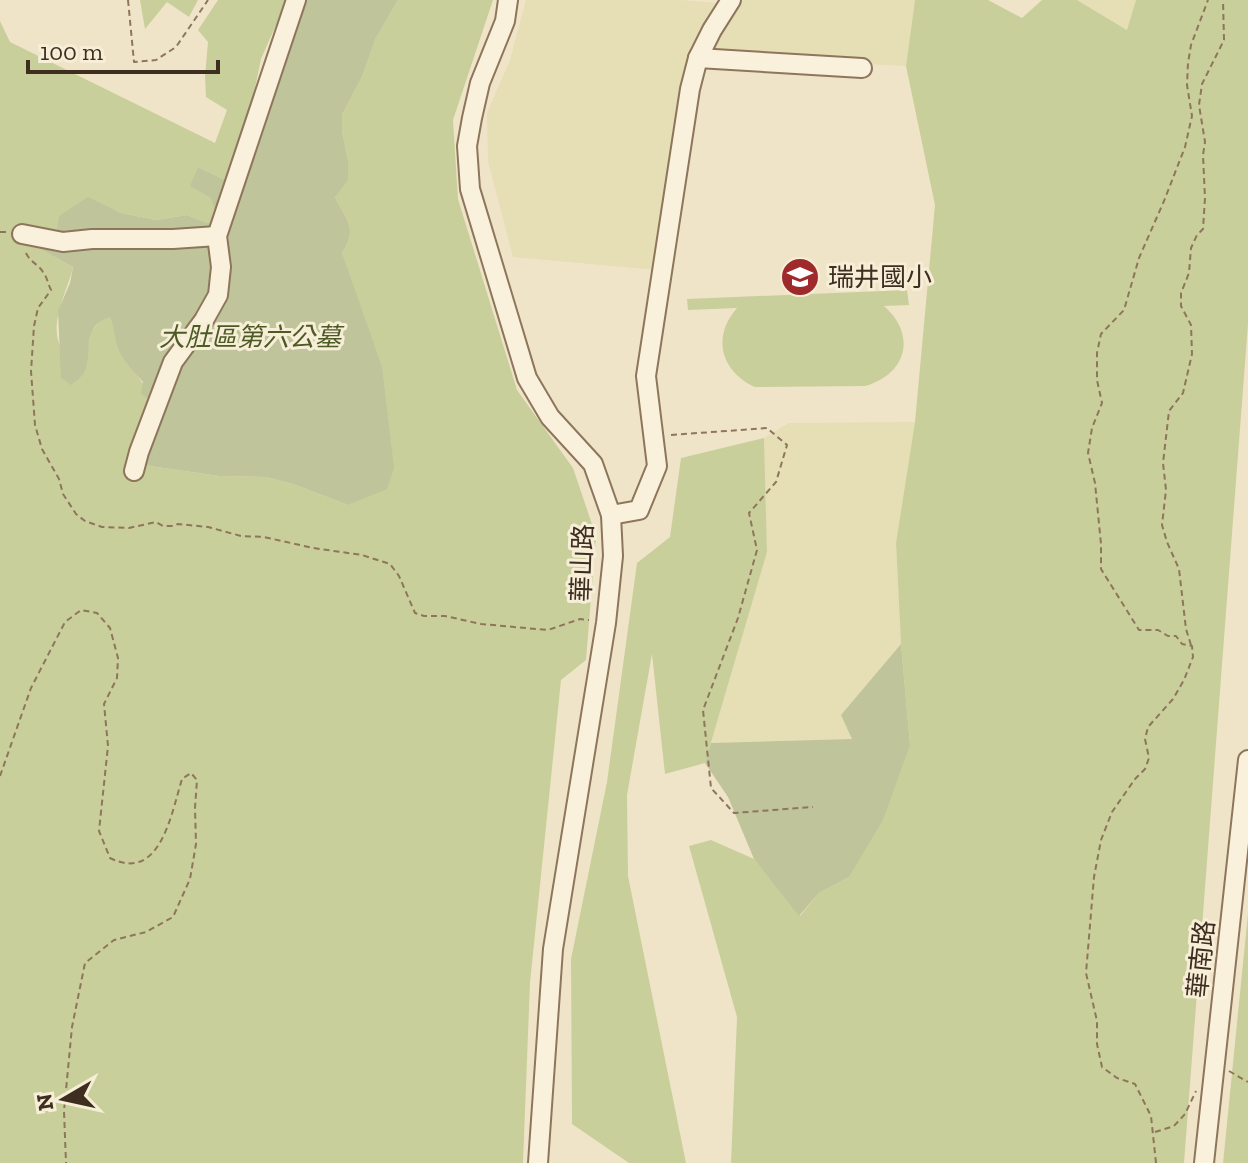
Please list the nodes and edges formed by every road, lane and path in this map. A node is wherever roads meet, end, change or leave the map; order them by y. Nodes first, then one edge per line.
1 (128, 0) edge
2 (208, 0) edge
3 (296, 0) edge
4 (508, 0) edge
5 (731, 0) edge
6 (1208, 0) edge
7 (1223, 0) edge
8 (698, 58) junction
9 (862, 68) dead end
10 (0, 232) edge
11 (22, 234) junction
12 (217, 236) junction
13 (653, 436) junction
14 (134, 471) dead end
15 (611, 515) junction
16 (606, 623) junction
17 (1192, 646) junction
18 (1248, 760) edge
19 (0, 776) edge
20 (813, 807) dead end
21 (66, 1163) edge
22 (538, 1163) edge
23 (1156, 1163) edge
24 (1204, 1163) edge

1 - 2 path
3 - 12 street
4 - 15 street, 華山路
5 - 8 street
6 - 17 path
7 - 17 path
8 - 9 street
8 - 13 street
10 - 11 path
11 - 12 street
11 - 16 path
12 - 14 street
13 - 15 street
13 - 20 path
15 - 16 street, 華山路
16 - 22 street, 華山路
17 - 23 path
18 - 24 street, 華南路
19 - 21 path

